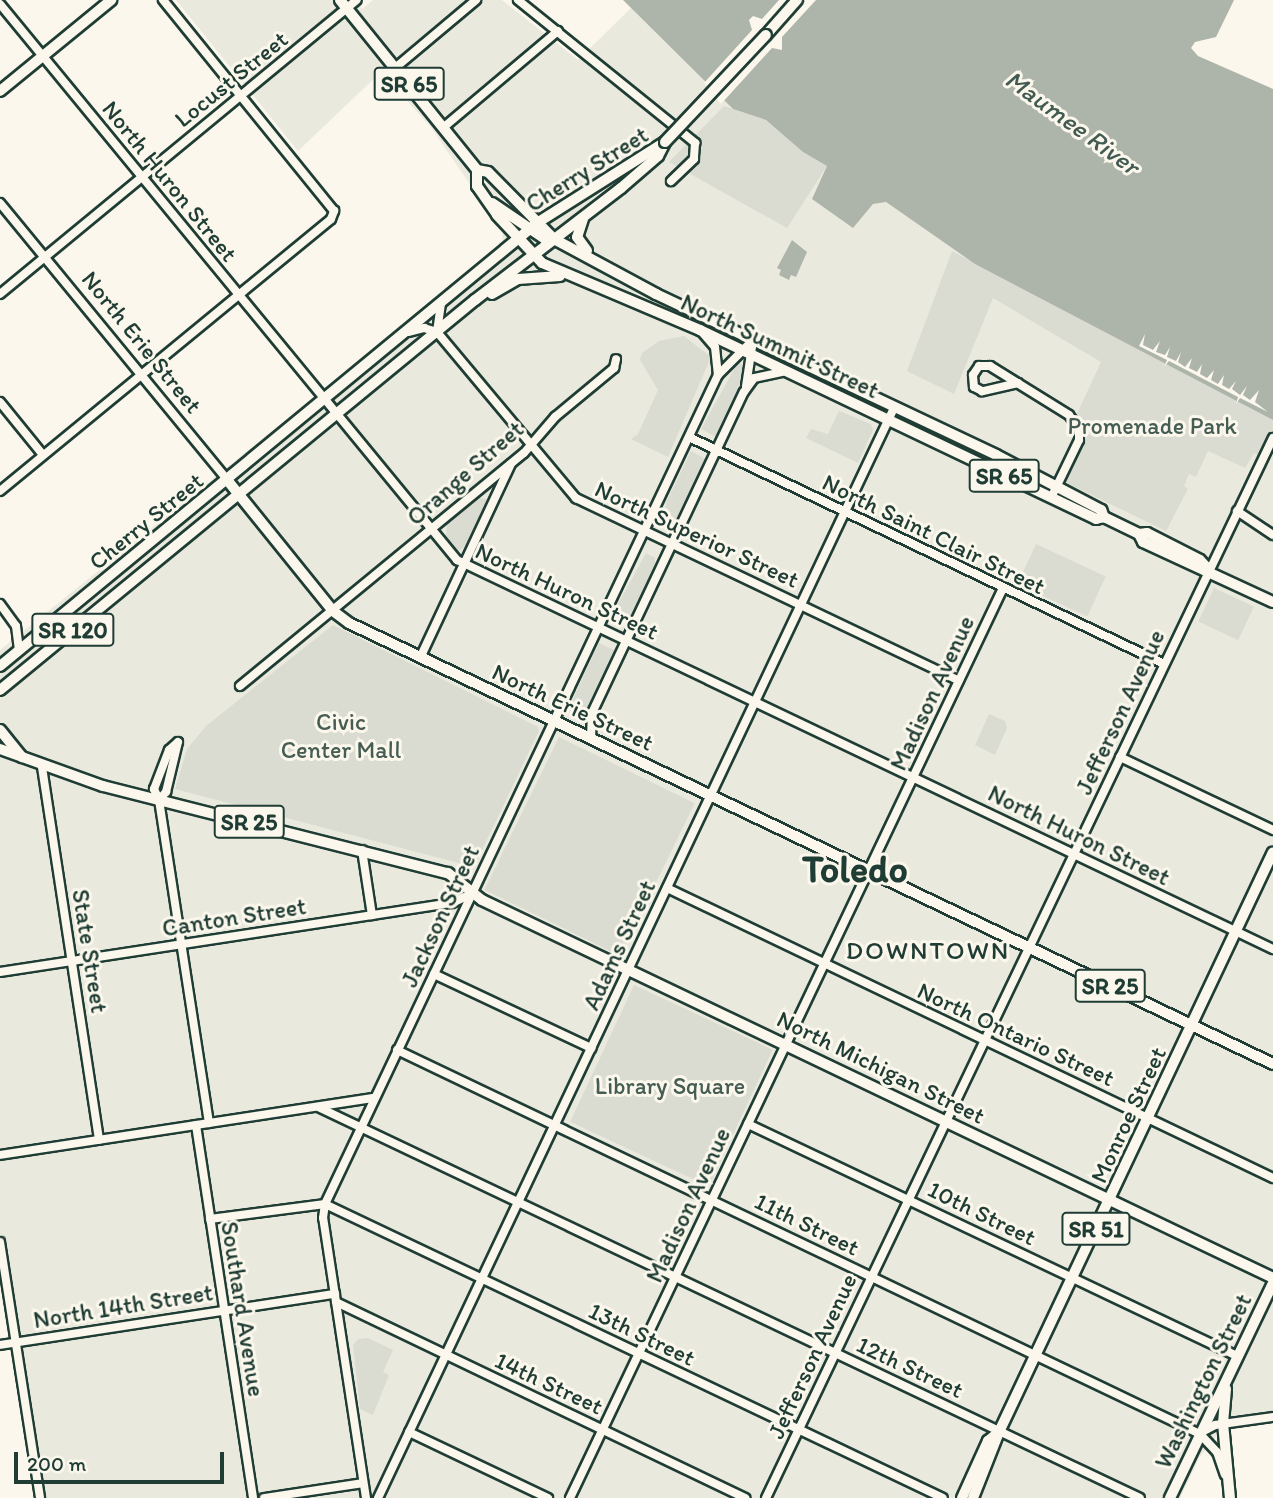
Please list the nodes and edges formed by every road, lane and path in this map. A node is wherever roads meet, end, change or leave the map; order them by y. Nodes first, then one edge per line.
1 (111, 0) edge
2 (163, 0) edge
3 (357, 0) edge
4 (476, 0) edge
5 (517, 0) edge
6 (797, 0) edge
7 (0, 4) edge
8 (343, 4) edge
9 (558, 31) junction
10 (43, 56) junction
11 (396, 68) junction
12 (0, 91) edge
13 (242, 95) junction
14 (444, 127) junction
15 (665, 142) junction
16 (477, 170) junction
17 (142, 176) junction
18 (671, 181) dead end
19 (484, 196) junction
20 (0, 203) edge
21 (587, 214) junction
22 (533, 226) junction
23 (554, 239) junction
24 (518, 240) junction
25 (533, 255) junction
26 (44, 256) junction
27 (608, 268) junction
28 (585, 281) junction
29 (0, 294) edge
30 (239, 295) junction
31 (441, 304) junction
32 (465, 310) junction
33 (700, 330) junction
34 (410, 332) junction
35 (437, 332) junction
36 (752, 340) junction
37 (740, 349) junction
38 (752, 355) junction
39 (617, 359) dead end
40 (788, 372) junction
41 (142, 374) junction
42 (718, 375) junction
43 (1018, 383) junction
44 (744, 392) junction
45 (325, 401) junction
46 (0, 402) edge
47 (894, 408) junction
48 (336, 414) junction
49 (890, 421) junction
50 (689, 437) junction
51 (1273, 438) edge
52 (967, 443) junction
53 (531, 445) junction
54 (717, 451) junction
55 (43, 455) junction
56 (963, 457) junction
57 (513, 461) junction
58 (1020, 469) junction
59 (228, 481) junction
60 (1014, 481) junction
61 (0, 491) edge
62 (1053, 493) junction
63 (238, 495) junction
64 (1237, 511) junction
65 (846, 512) junction
66 (431, 530) junction
67 (644, 530) junction
68 (1273, 535) edge
69 (673, 544) junction
70 (464, 564) junction
71 (1209, 571) junction
72 (1003, 588) junction
73 (1273, 602) edge
74 (0, 604) edge
75 (801, 605) junction
76 (332, 611) junction
77 (598, 626) junction
78 (627, 640) junction
79 (19, 650) junction
80 (420, 658) junction
81 (1164, 664) junction
82 (0, 666) edge
83 (959, 681) junction
84 (240, 686) dead end
85 (1, 691) edge
86 (755, 701) junction
87 (553, 722) junction
88 (0, 730) edge
89 (591, 739) junction
90 (0, 749) edge
91 (22, 757) junction
92 (1120, 757) junction
93 (42, 767) junction
94 (914, 777) junction
95 (711, 795) junction
96 (159, 800) junction
97 (1273, 830) edge
98 (362, 850) junction
99 (1273, 852) edge
100 (1073, 854) junction
101 (869, 871) junction
102 (667, 888) junction
103 (471, 894) junction
104 (372, 915) junction
105 (1236, 931) junction
106 (181, 944) junction
107 (1028, 946) junction
108 (1273, 949) edge
109 (72, 961) junction
110 (823, 964) junction
111 (628, 970) junction
112 (0, 972) edge
113 (434, 974) junction
114 (1193, 1026) junction
115 (984, 1040) junction
116 (785, 1045) junction
117 (591, 1048) junction
118 (397, 1050) junction
119 (1273, 1063) edge
120 (374, 1098) junction
121 (318, 1107) junction
122 (1149, 1118) junction
123 (945, 1121) junction
124 (209, 1123) junction
125 (748, 1124) junction
126 (196, 1125) junction
127 (554, 1125) junction
128 (360, 1128) junction
129 (99, 1140) junction
130 (0, 1155) edge
131 (1273, 1178) edge
132 (908, 1199) junction
133 (712, 1200) junction
134 (1110, 1201) junction
135 (518, 1202) junction
136 (325, 1204) junction
137 (210, 1219) junction
138 (0, 1242) edge
139 (872, 1276) junction
140 (676, 1277) junction
141 (1072, 1277) junction
142 (482, 1279) junction
143 (1273, 1280) edge
144 (335, 1298) junction
145 (224, 1310) junction
146 (16, 1342) junction
147 (0, 1345) edge
148 (835, 1353) junction
149 (639, 1354) junction
150 (1035, 1354) junction
151 (445, 1356) junction
152 (1237, 1356) junction
153 (1227, 1378) junction
154 (1273, 1417) edge
155 (1223, 1423) junction
156 (603, 1430) junction
157 (799, 1430) junction
158 (409, 1432) junction
159 (999, 1432) junction
160 (1200, 1434) junction
161 (363, 1483) junction
162 (1229, 1484) junction
163 (40, 1498) edge
164 (253, 1498) edge
165 (264, 1498) edge
166 (366, 1498) edge
167 (378, 1498) edge
168 (548, 1498) edge
169 (570, 1498) edge
170 (746, 1498) edge
171 (766, 1498) edge
172 (943, 1498) edge
173 (962, 1498) edge
174 (973, 1498) edge
175 (1140, 1498) edge
176 (1170, 1498) edge
177 (1230, 1498) edge

1 - 10 main road
2 - 13 street
3 - 8 street, Locust Street
4 - 11 street
5 - 9 street
6 - 15 main road, bridge
7 - 10 street, North Huron Street
8 - 11 main road, North Summit Street / SR 65
8 - 13 street, Locust Street
9 - 14 street
9 - 18 street
10 - 12 main road
10 - 17 street, North Huron Street
11 - 14 main road, North Summit Street / SR 65
13 - 17 street, Locust Street
13 - 30 street
14 - 16 main road, North Summit Street / SR 65
15 - 21 main road, Cherry Street
15 - 22 main road, Cherry Street
16 - 19 main road, North Summit Street / SR 65
16 - 22 main road, North Summit Street / SR 65
17 - 26 street, Locust Street
17 - 30 street, North Huron Street
19 - 22 main road
19 - 24 main road, North Summit Street / SR 65
20 - 26 street, North Erie Street
21 - 23 main road, Cherry Street
21 - 27 main road
22 - 23 main road, North Summit Street / SR 65
22 - 24 main road, Cherry Street
23 - 25 main road, Cherry Street / SR 120
23 - 27 main road, North Summit Street / SR 65
24 - 25 main road, North Summit Street / SR 65
24 - 31 main road, Cherry Street
25 - 28 main road, North Summit Street / SR 65
25 - 32 main road, Cherry Street / SR 120
26 - 29 street, Locust Street
26 - 41 street, North Erie Street
27 - 36 main road, North Summit Street / SR 65
28 - 32 main road
28 - 33 main road, North Summit Street / SR 65
30 - 41 street
30 - 45 street, North Huron Street
31 - 34 main road, Cherry Street
31 - 35 street
32 - 35 main road, Cherry Street / SR 120
33 - 37 main road, North Summit Street / SR 65
33 - 42 street
34 - 35 street
34 - 45 main road, Cherry Street
35 - 48 main road, Cherry Street / SR 120
35 - 53 street, North Superior Street
36 - 37 street, Jackson Street
36 - 38 street
36 - 47 main road, North Summit Street / SR 65
37 - 38 main road, North Summit Street / SR 65
37 - 42 street, Jackson Street
38 - 40 main road, North Summit Street / SR 65
38 - 44 street
39 - 53 street, Orange Street
40 - 44 street
40 - 49 main road, North Summit Street / SR 65
41 - 55 street
41 - 59 street, North Erie Street
42 - 50 street, Jackson Street
43 - 43 street
43 - 62 street
44 - 54 street
45 - 48 street, North Huron Street
45 - 59 main road, Cherry Street
46 - 55 street
47 - 49 street, Adams Street
47 - 52 main road, North Summit Street / SR 65
48 - 63 main road, Cherry Street / SR 120
48 - 66 street, North Huron Street
49 - 56 main road, North Summit Street / SR 65
49 - 65 street, Adams Street
50 - 54 street, North Saint Clair Street
50 - 67 street, Jackson Street
51 - 64 street, Jefferson Avenue
52 - 56 main road
52 - 58 main road, North Summit Street / SR 65
53 - 57 street, Orange Street
53 - 67 street, North Superior Street
54 - 65 street, North Saint Clair Street
54 - 69 street
55 - 61 street
56 - 60 main road, North Summit Street / SR 65
57 - 66 street, Orange Street
57 - 70 street
58 - 60 main road
58 - 62 main road, North Summit Street / SR 65
59 - 63 main road, North Erie Street / SR 25
59 - 79 main road, Cherry Street
60 - 62 main road, North Summit Street / SR 65
62 - 71 main road, North Summit Street / SR 65
63 - 76 main road, North Erie Street / SR 25
63 - 85 main road, Cherry Street / SR 120
64 - 68 street
64 - 71 street, Jefferson Avenue
65 - 72 street, North Saint Clair Street
65 - 75 street, Adams Street
66 - 70 street, North Huron Street
66 - 76 street, Orange Street
67 - 69 street, North Superior Street
67 - 77 street, Jackson Street
69 - 75 street, North Superior Street
69 - 78 street
70 - 77 street, North Huron Street
70 - 80 street
71 - 73 main road, North Summit Street / SR 65
71 - 81 street, Jefferson Avenue
72 - 81 street, North Saint Clair Street
72 - 83 street, Madison Avenue
74 - 79 street
75 - 83 street, North Superior Street
75 - 86 street, Adams Street
76 - 80 main road, North Erie Street / SR 25
76 - 84 street, Orange Street
77 - 78 street, North Huron Street
77 - 87 street, Jackson Street
78 - 86 street, North Huron Street
78 - 89 street
79 - 82 main road, Cherry Street
80 - 87 main road, North Erie Street / SR 25
81 - 92 street, Jefferson Avenue
83 - 94 street, Madison Avenue
86 - 94 street, North Huron Street
86 - 95 street, Adams Street
87 - 89 main road, North Erie Street / SR 25
87 - 103 street, Jackson Street
88 - 91 main road
89 - 95 main road, North Erie Street / SR 25
90 - 91 main road, SR 25
91 - 93 main road, SR 25
92 - 97 street
92 - 100 street, Jefferson Avenue
93 - 96 main road, SR 25
93 - 109 street, State Street
94 - 100 street, North Huron Street
94 - 101 street, Madison Avenue
95 - 101 main road, North Erie Street / SR 25
95 - 102 street, Adams Street
96 - 96 street
96 - 98 main road, SR 25
96 - 106 street
98 - 103 main road, SR 25
98 - 104 street
99 - 105 main road, Monroe Street / SR 51
100 - 105 street, North Huron Street
100 - 107 street, Jefferson Avenue
101 - 107 main road, North Erie Street / SR 25
101 - 110 street, Madison Avenue
102 - 110 street, North Ontario Street
102 - 111 street, Adams Street
103 - 104 street, Canton Street
103 - 111 main road, North Michigan Street / SR 25
103 - 113 street, Jackson Street
104 - 106 street, Canton Street
105 - 108 street, North Huron Street
105 - 114 main road, Monroe Street / SR 51
106 - 109 street, Canton Street
106 - 124 street
107 - 114 main road, North Erie Street / SR 25
107 - 115 street, Jefferson Avenue
109 - 112 street, Canton Street
109 - 129 street, State Street
110 - 115 street, North Ontario Street
110 - 116 street, Madison Avenue
111 - 116 main road, North Michigan Street / SR 25
111 - 117 street, Adams Street
113 - 117 street
113 - 118 street, Jackson Street
114 - 119 main road, North Erie Street / SR 25
114 - 122 main road, Monroe Street / SR 51
115 - 122 street, North Ontario Street
115 - 123 street, Jefferson Avenue
116 - 123 main road, North Michigan Street / SR 25
116 - 125 street, Madison Avenue
117 - 127 street, Adams Street
118 - 120 street, Jackson Street
118 - 127 street, 11th Street
120 - 121 street
120 - 128 street, Jackson Street
121 - 124 street
121 - 128 street, 12th Street
122 - 131 street, North Ontario Street
122 - 134 main road, Monroe Street / SR 51
123 - 132 street, Jefferson Avenue
123 - 134 main road, North Michigan Street / SR 25
124 - 126 street
125 - 132 street, 10th Street
125 - 133 street, Madison Avenue
126 - 129 street
126 - 137 street, Southard Avenue
127 - 133 street, 11th Street
127 - 135 street, Adams Street
128 - 135 street, 12th Street
128 - 136 street, Jackson Street
129 - 130 street
132 - 139 street, Jefferson Avenue
132 - 141 street, 10th Street
133 - 139 street, 11th Street
133 - 140 street, Madison Avenue
134 - 141 main road, Monroe Street / SR 51
134 - 143 main road, North Michigan Street / SR 25
135 - 140 street, 12th Street
135 - 142 street, Adams Street
136 - 137 street
136 - 142 street, 13th Street
136 - 144 street
137 - 145 street, Southard Avenue
138 - 146 street
139 - 148 street, Jefferson Avenue
139 - 150 street, 11th Street
140 - 148 street, 12th Street
140 - 149 street, Madison Avenue
141 - 150 main road, Monroe Street / SR 51
141 - 152 street, 10th Street
142 - 149 street, 13th Street
142 - 151 street, Adams Street
143 - 152 main road, Washington Street
144 - 145 street, North 14th Street
144 - 151 street, 14th Street
144 - 161 street
145 - 146 street, North 14th Street
145 - 164 street, Southard Avenue
146 - 147 street, North 14th Street
146 - 163 street
148 - 157 street, Jefferson Avenue
148 - 159 street, 12th Street
149 - 156 street, Madison Avenue
149 - 157 street, 13th Street
150 - 159 main road, Monroe Street / SR 51
150 - 160 street, 11th Street
151 - 156 street, 14th Street
151 - 158 street, Adams Street
152 - 153 main road, Washington Street
153 - 155 main road
153 - 160 main road, Washington Street
154 - 155 street
155 - 160 street
155 - 162 main road
156 - 169 street, Madison Avenue
156 - 170 street, 14th Street
157 - 171 street, Jefferson Avenue
157 - 172 street, 13th Street
158 - 167 street, Adams Street
158 - 168 street
159 - 173 main road, Monroe Street / SR 51
159 - 174 main road, Monroe Street / SR 51
159 - 175 street, 12th Street
160 - 162 street
160 - 176 main road, Washington Street
161 - 165 street
161 - 166 street
162 - 177 main road

